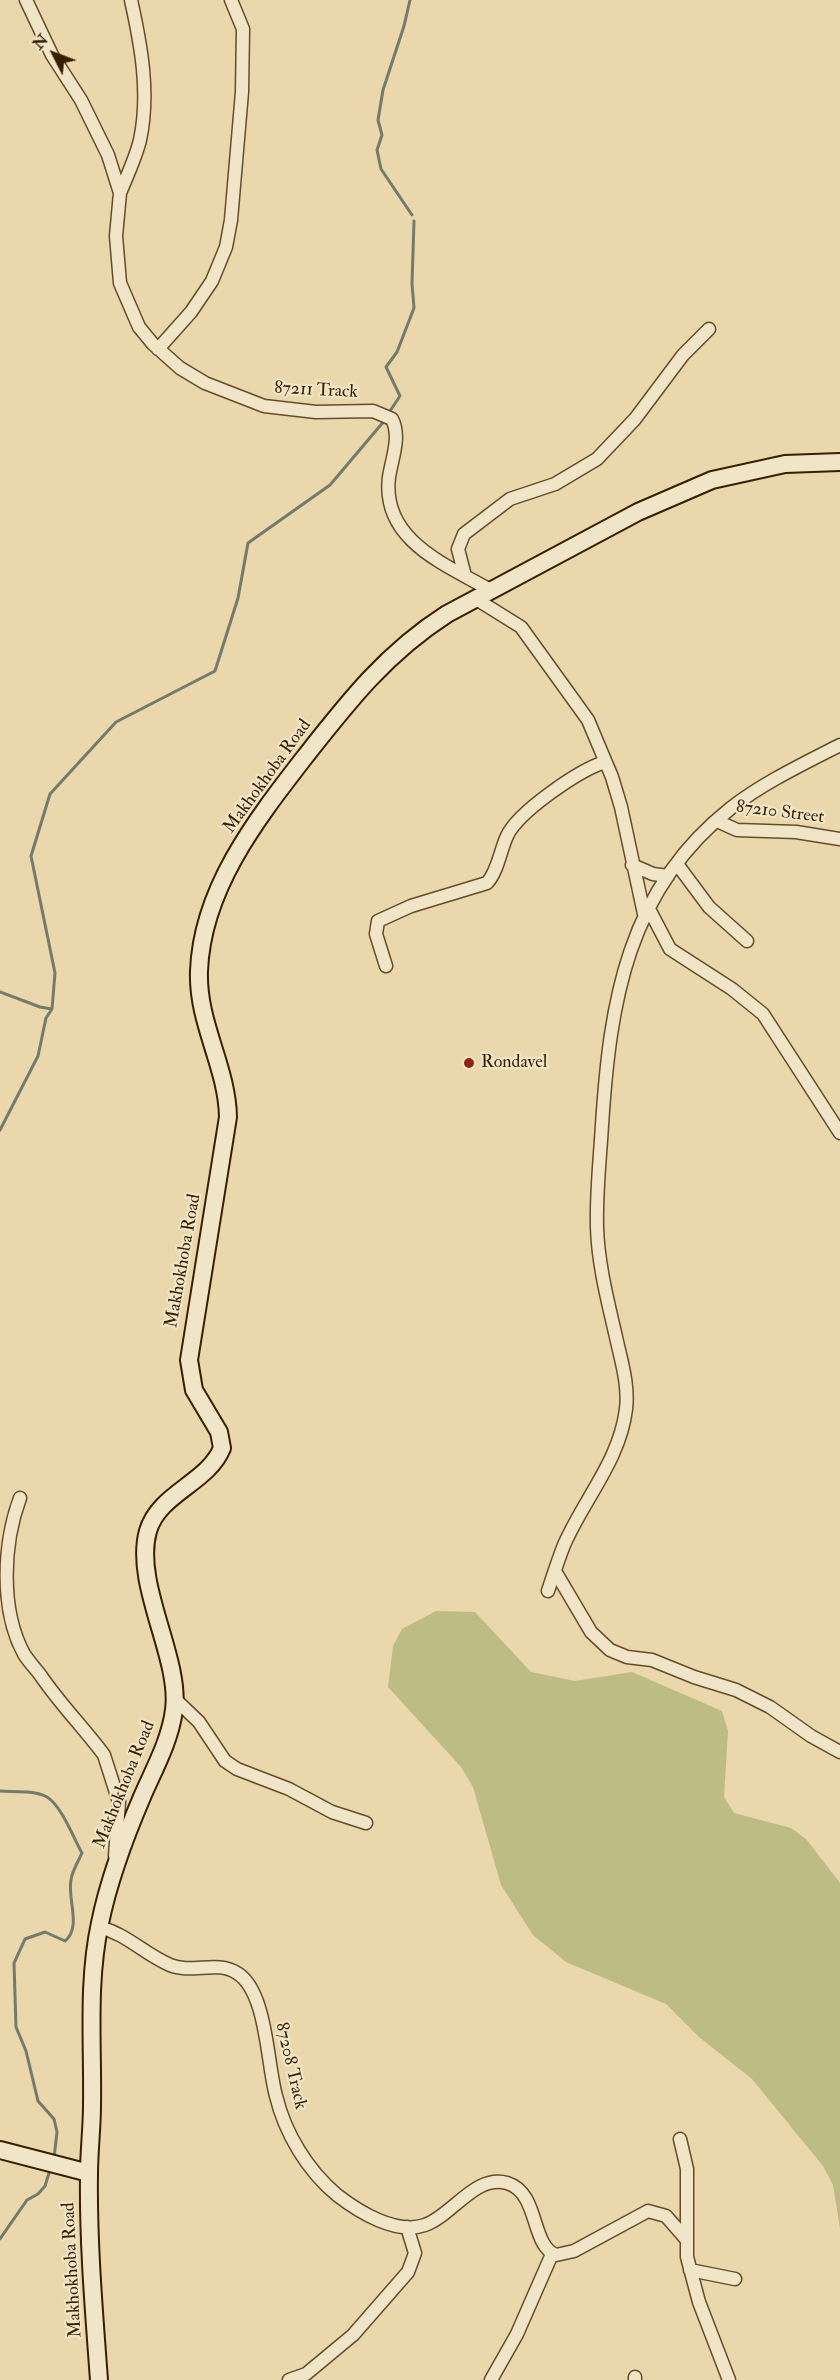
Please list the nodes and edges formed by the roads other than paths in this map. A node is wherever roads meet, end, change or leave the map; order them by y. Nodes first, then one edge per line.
1 (26, 0) edge
2 (131, 0) edge
3 (231, 0) edge
4 (120, 193) junction
5 (709, 329) dead end
6 (158, 349) junction
7 (840, 462) edge
8 (465, 576) junction
9 (492, 591) junction
10 (476, 599) junction
11 (840, 745) edge
12 (605, 762) junction
13 (717, 820) junction
14 (840, 839) edge
15 (677, 864) junction
16 (632, 865) junction
17 (668, 876) junction
18 (646, 910) junction
19 (747, 941) dead end
20 (386, 966) dead end
21 (840, 1133) edge
22 (20, 1498) dead end
23 (555, 1571) junction
24 (548, 1591) dead end
25 (175, 1699) junction
26 (840, 1752) edge
27 (366, 1823) dead end
28 (116, 1860) junction
29 (99, 1927) junction
30 (680, 2139) dead end
31 (0, 2150) edge
32 (88, 2173) junction
33 (407, 2227) junction
34 (686, 2239) junction
35 (552, 2254) junction
36 (690, 2270) junction
37 (735, 2279) dead end
38 (99, 2380) edge
39 (289, 2380) edge
40 (491, 2380) edge
41 (729, 2380) edge

1 - 4 street, 87211 Track
2 - 4 street
3 - 6 street
4 - 6 street, 87211 Track
5 - 8 street
6 - 8 street, 87211 Track
7 - 9 street, Makhokhoba Road
8 - 9 street, 87211 Track
9 - 10 street, Makhokhoba Road
10 - 12 street
10 - 25 street, Makhokhoba Road
11 - 13 street
12 - 16 street
12 - 20 street
13 - 14 street, 87210 Street
13 - 15 street
15 - 17 street
15 - 19 street
16 - 17 street
16 - 18 street
17 - 18 street
18 - 21 street
18 - 23 street
22 - 28 street
23 - 24 street
23 - 26 street
25 - 27 street
25 - 28 street, Makhokhoba Road
28 - 29 street, Makhokhoba Road
29 - 32 street, Makhokhoba Road
29 - 33 street, 87208 Track
30 - 34 street
31 - 32 street
32 - 38 street, Makhokhoba Road
33 - 35 street
33 - 39 street
34 - 35 street
34 - 36 street
35 - 40 street
36 - 37 street
36 - 41 street

